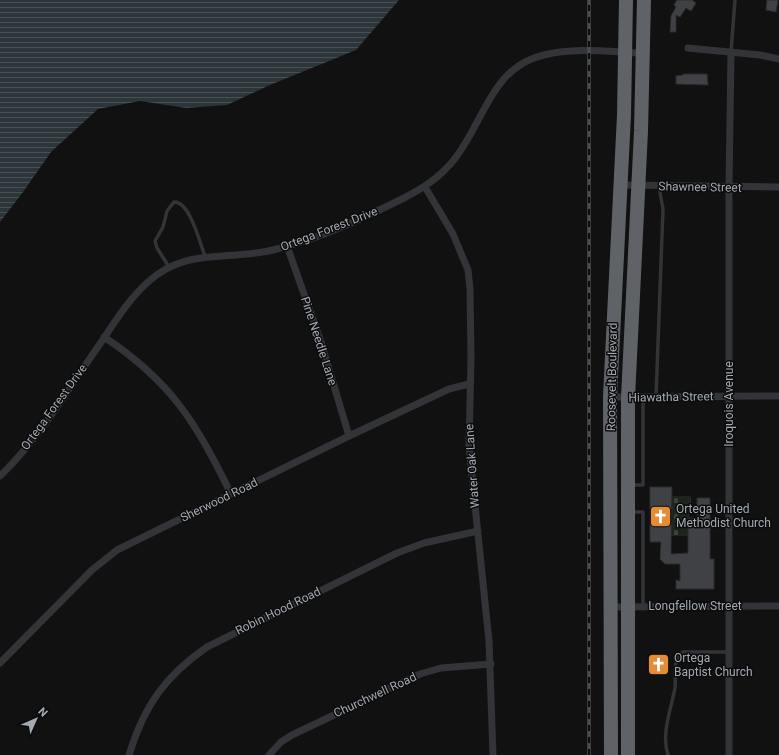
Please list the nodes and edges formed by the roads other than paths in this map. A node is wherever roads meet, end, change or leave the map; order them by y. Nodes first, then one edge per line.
1 (626, 0) edge
2 (644, 0) edge
3 (736, 0) edge
4 (688, 48) dead end
5 (626, 52) junction
6 (643, 53) junction
7 (731, 53) junction
8 (779, 59) edge
9 (620, 185) junction
10 (639, 186) junction
11 (659, 186) junction
12 (426, 187) junction
13 (729, 187) junction
14 (779, 188) edge
15 (287, 246) junction
16 (205, 256) junction
17 (169, 267) junction
18 (104, 337) junction
19 (469, 384) junction
20 (729, 396) junction
21 (779, 396) edge
22 (610, 397) junction
23 (643, 397) junction
24 (656, 397) junction
25 (628, 398) junction
26 (349, 436) junction
27 (0, 476) edge
28 (628, 484) junction
29 (230, 494) junction
30 (628, 512) junction
31 (478, 530) junction
32 (643, 606) junction
33 (730, 606) junction
34 (779, 606) edge
35 (611, 607) junction
36 (628, 607) junction
37 (730, 652) junction
38 (0, 663) edge
39 (491, 664) junction
40 (129, 755) edge
41 (269, 755) edge
42 (493, 755) edge
43 (611, 755) edge
44 (628, 755) edge
45 (668, 755) edge
46 (729, 755) edge

1 - 5 highway, Roosevelt Boulevard
2 - 6 highway, Roosevelt Boulevard
3 - 7 lane
4 - 7 street
5 - 6 street, Ortega Forest Drive
5 - 9 highway, Roosevelt Boulevard
5 - 12 street, Ortega Forest Drive
6 - 10 highway, Roosevelt Boulevard
7 - 8 street
7 - 13 street, Iroquois Avenue
9 - 10 street, Shawnee Street
9 - 22 highway, Roosevelt Boulevard
10 - 11 street, Shawnee Street
10 - 25 highway, Roosevelt Boulevard
11 - 13 street, Shawnee Street
11 - 24 lane
12 - 15 street, Ortega Forest Drive
12 - 19 street, Water Oak Lane
13 - 14 street, Shawnee Street
13 - 20 street, Iroquois Avenue
15 - 16 street, Ortega Forest Drive
15 - 26 street, Pine Needle Lane
16 - 17 street, Ortega Forest Drive
16 - 17 lane
17 - 18 street, Ortega Forest Drive
18 - 27 street, Ortega Forest Drive
18 - 29 street
19 - 26 street, Sherwood Road
19 - 31 street, Water Oak Lane
20 - 21 street, Hiawatha Street
20 - 24 street, Hiawatha Street
20 - 33 street, Iroquois Avenue
22 - 25 street, Hiawatha Street
22 - 35 highway, Roosevelt Boulevard
23 - 24 street, Hiawatha Street
23 - 25 street, Hiawatha Street
23 - 28 lane
25 - 28 highway, Roosevelt Boulevard
26 - 29 street, Sherwood Road
28 - 30 highway, Roosevelt Boulevard
29 - 38 street, Sherwood Road
30 - 32 lane
30 - 36 highway, Roosevelt Boulevard
31 - 39 street, Water Oak Lane
31 - 40 street, Robin Hood Road
32 - 33 street, Longfellow Street
32 - 36 street, Longfellow Street
33 - 34 street, Longfellow Street
33 - 37 street, Iroquois Avenue
35 - 36 street, Longfellow Street
35 - 43 highway, Roosevelt Boulevard
36 - 44 highway, Roosevelt Boulevard
37 - 45 lane
37 - 46 street, Iroquois Avenue
39 - 41 street, Churchwell Road
39 - 42 street, Water Oak Lane

